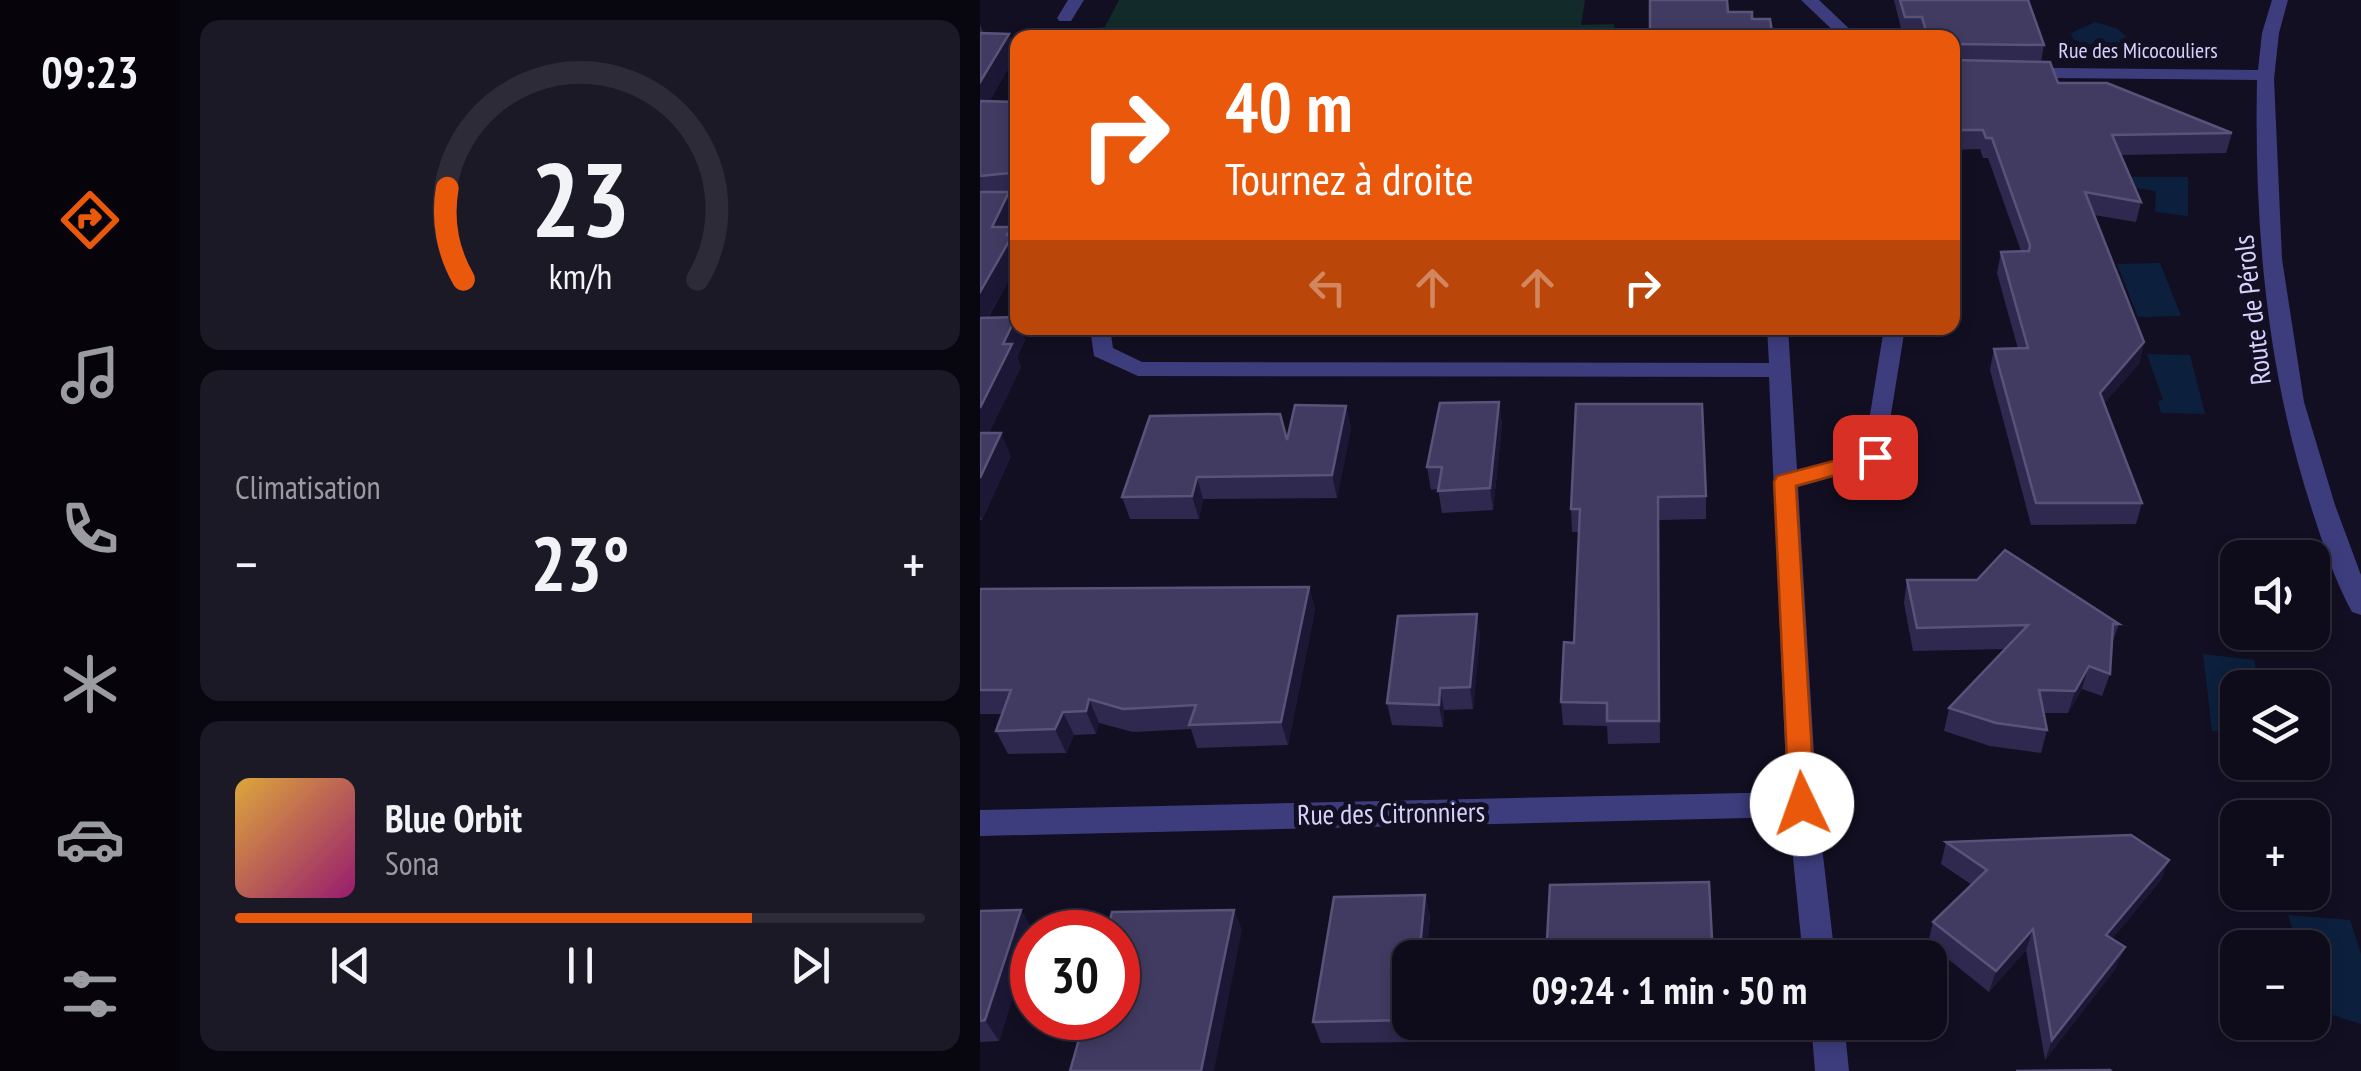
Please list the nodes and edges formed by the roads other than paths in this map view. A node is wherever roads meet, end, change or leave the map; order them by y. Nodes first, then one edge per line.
1 (1076, 0) edge
2 (1810, 0) edge
3 (2280, 0) edge
4 (1065, 18) dead end
5 (1842, 30) edge
6 (1960, 72) edge
7 (2264, 75) junction
8 (1101, 335) edge
9 (1778, 335) edge
10 (1894, 335) edge
11 (1777, 370) junction
12 (1785, 482) junction
13 (2361, 605) edge
14 (1802, 804) junction
15 (980, 822) edge
16 (1817, 940) edge
17 (1829, 1040) edge
18 (1832, 1071) edge

1 - 4 street
2 - 5 street
3 - 7 street, Route de Pérols
6 - 7 street, Rue des Micocouliers
7 - 13 street, Route de Pérols
8 - 11 street
9 - 11 street
10 - 12 street
11 - 12 street
12 - 14 street
14 - 15 street, Rue des Citronniers
14 - 16 street
17 - 18 street

